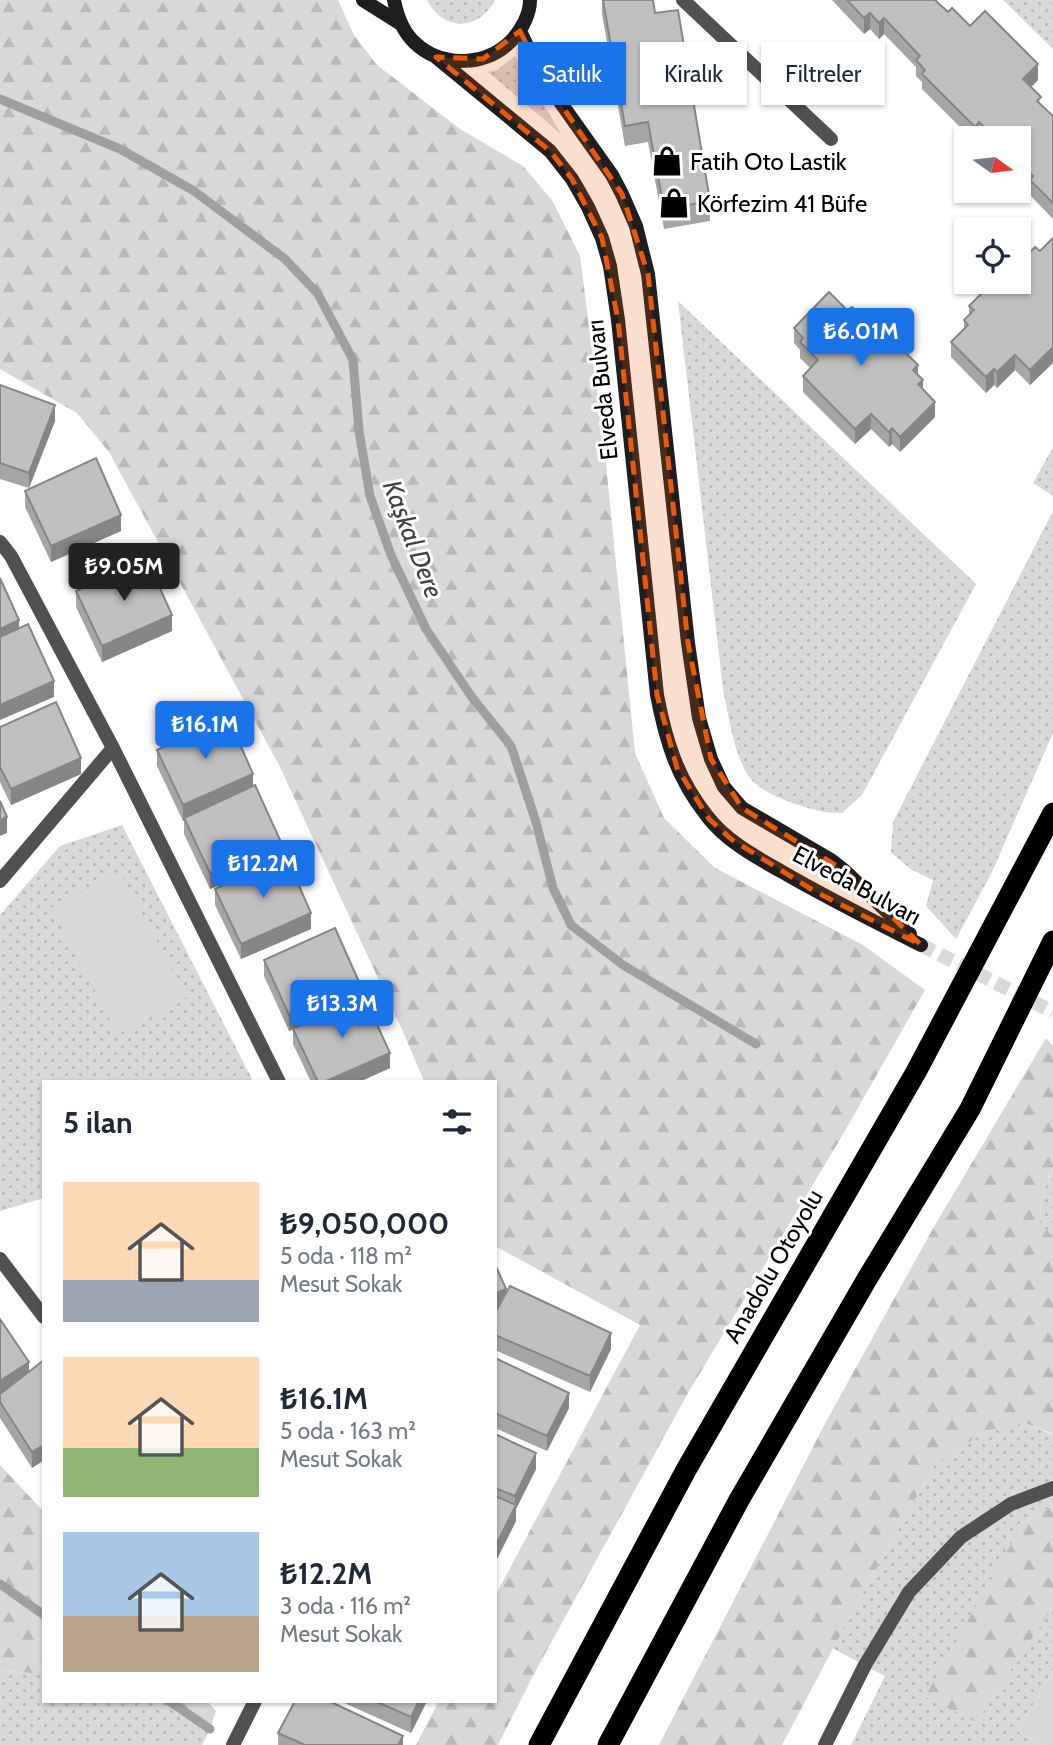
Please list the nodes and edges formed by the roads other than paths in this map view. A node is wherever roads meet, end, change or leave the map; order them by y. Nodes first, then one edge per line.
1 (363, 0) edge
2 (394, 0) edge
3 (530, 0) edge
4 (683, 0) edge
5 (401, 24) junction
6 (520, 31) junction
7 (436, 57) junction
8 (831, 139) dead end
9 (0, 542) edge
10 (113, 748) junction
11 (1053, 813) edge
12 (0, 881) edge
13 (1053, 942) edge
14 (278, 1080) edge
15 (0, 1259) edge
16 (42, 1314) edge
17 (1053, 1488) edge
18 (253, 1703) edge
19 (233, 1745) edge
20 (539, 1745) edge
21 (608, 1745) edge
22 (825, 1745) edge

1 - 5 main road
2 - 5 main road
3 - 6 main road
4 - 8 street
5 - 7 main road
6 - 7 main road
6 - 7 main road, Elveda Bulvarı
9 - 10 street
10 - 12 street
10 - 14 street
11 - 20 highway, Anadolu Otoyolu
13 - 21 highway
15 - 16 street
17 - 22 street
18 - 19 street

